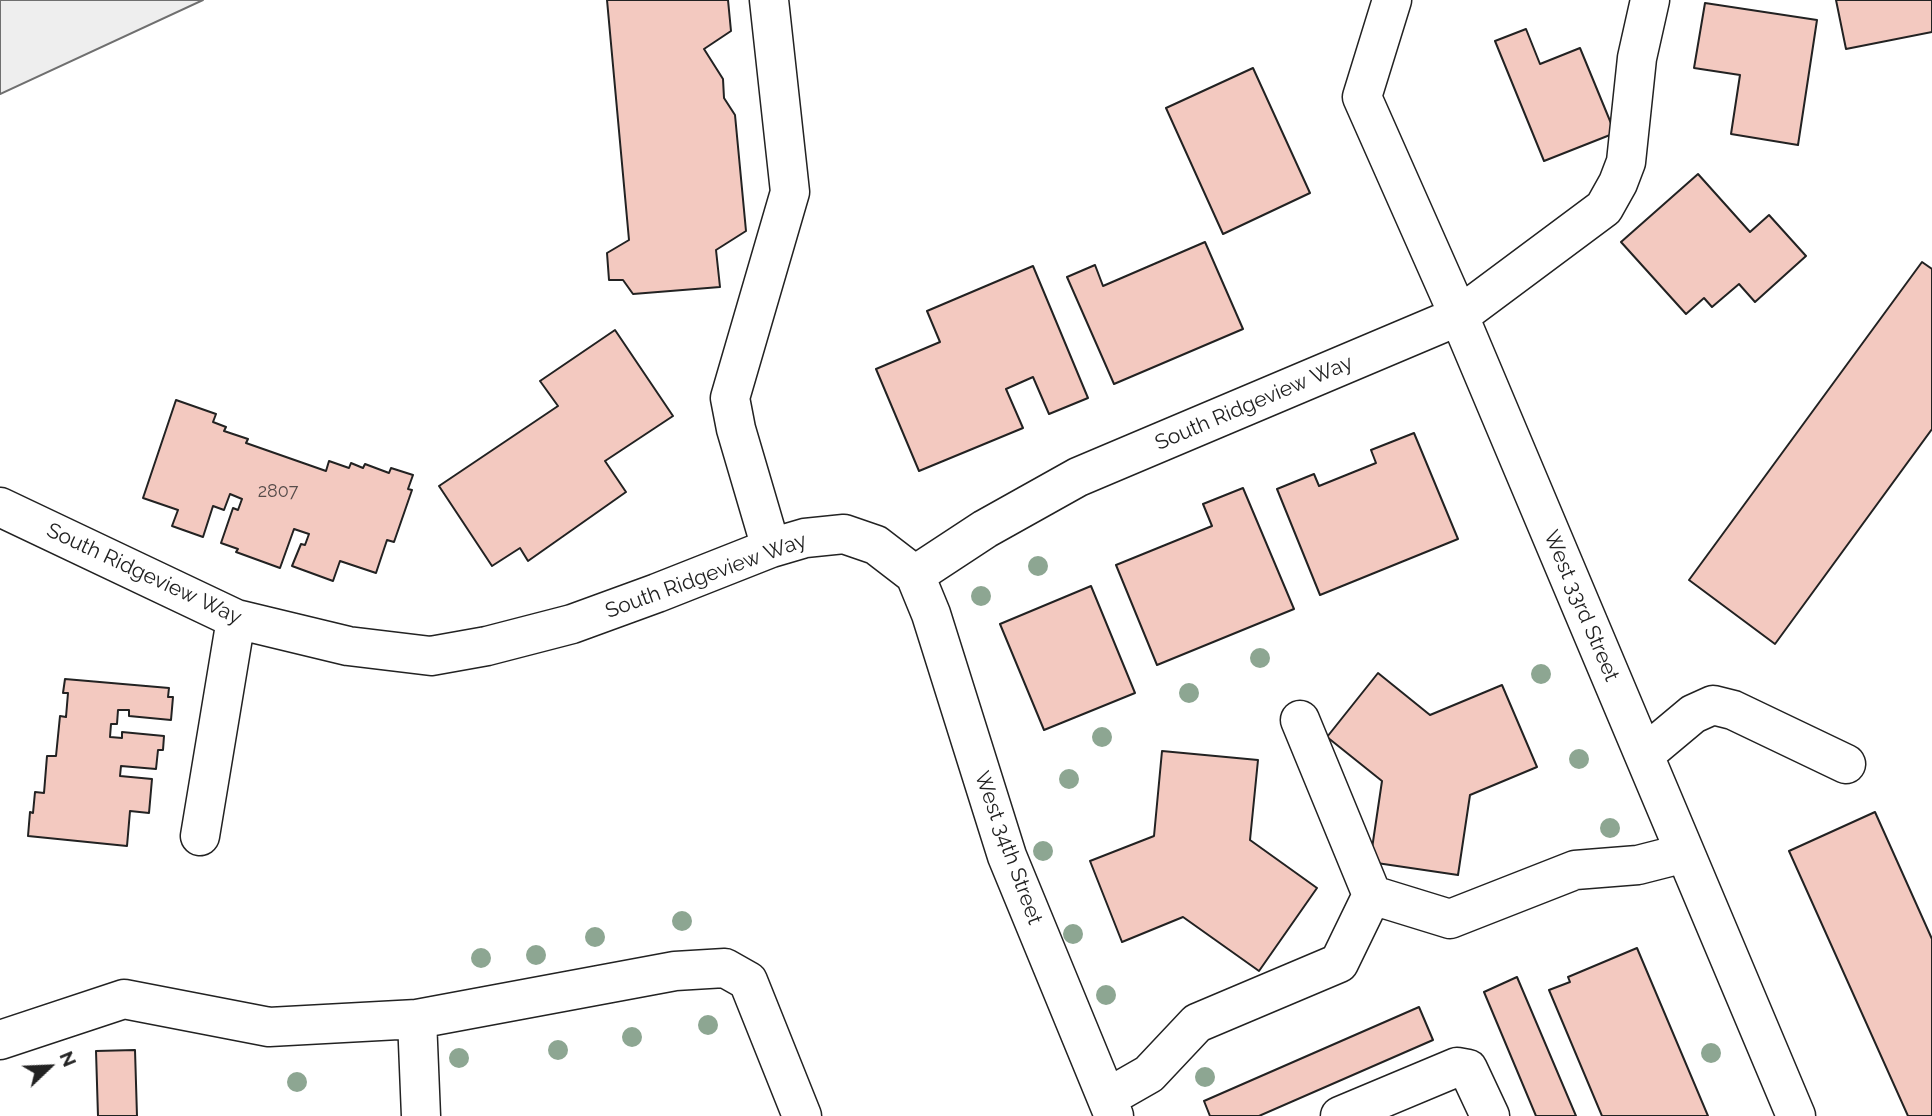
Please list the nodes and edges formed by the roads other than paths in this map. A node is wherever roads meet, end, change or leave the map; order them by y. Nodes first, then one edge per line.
1 (769, 0) edge
2 (1392, 0) edge
3 (1650, 0) edge
4 (1459, 316) junction
5 (0, 507) edge
6 (771, 548) junction
7 (915, 575) junction
8 (236, 619) junction
9 (1300, 720) dead end
10 (1644, 755) junction
11 (1846, 764) dead end
12 (200, 836) dead end
13 (1685, 853) junction
14 (1372, 895) junction
15 (417, 1019) junction
16 (0, 1040) edge
17 (1110, 1107) edge
18 (421, 1116) edge
19 (802, 1116) edge
20 (1340, 1116) edge
21 (1490, 1116) edge
22 (1796, 1116) edge

1 - 6 street
2 - 4 street, West 33rd Street
3 - 4 street, South Ridgeview Way
4 - 7 street, South Ridgeview Way
4 - 10 street, West 33rd Street
5 - 8 street, South Ridgeview Way
6 - 7 street, South Ridgeview Way
6 - 8 street, South Ridgeview Way
7 - 17 street, West 34th Street
8 - 12 street
9 - 14 street
10 - 11 street
10 - 13 street, West 33rd Street
13 - 14 street
13 - 22 street, West 33rd Street
14 - 17 street
15 - 16 street
15 - 18 street
15 - 19 street
20 - 21 street

